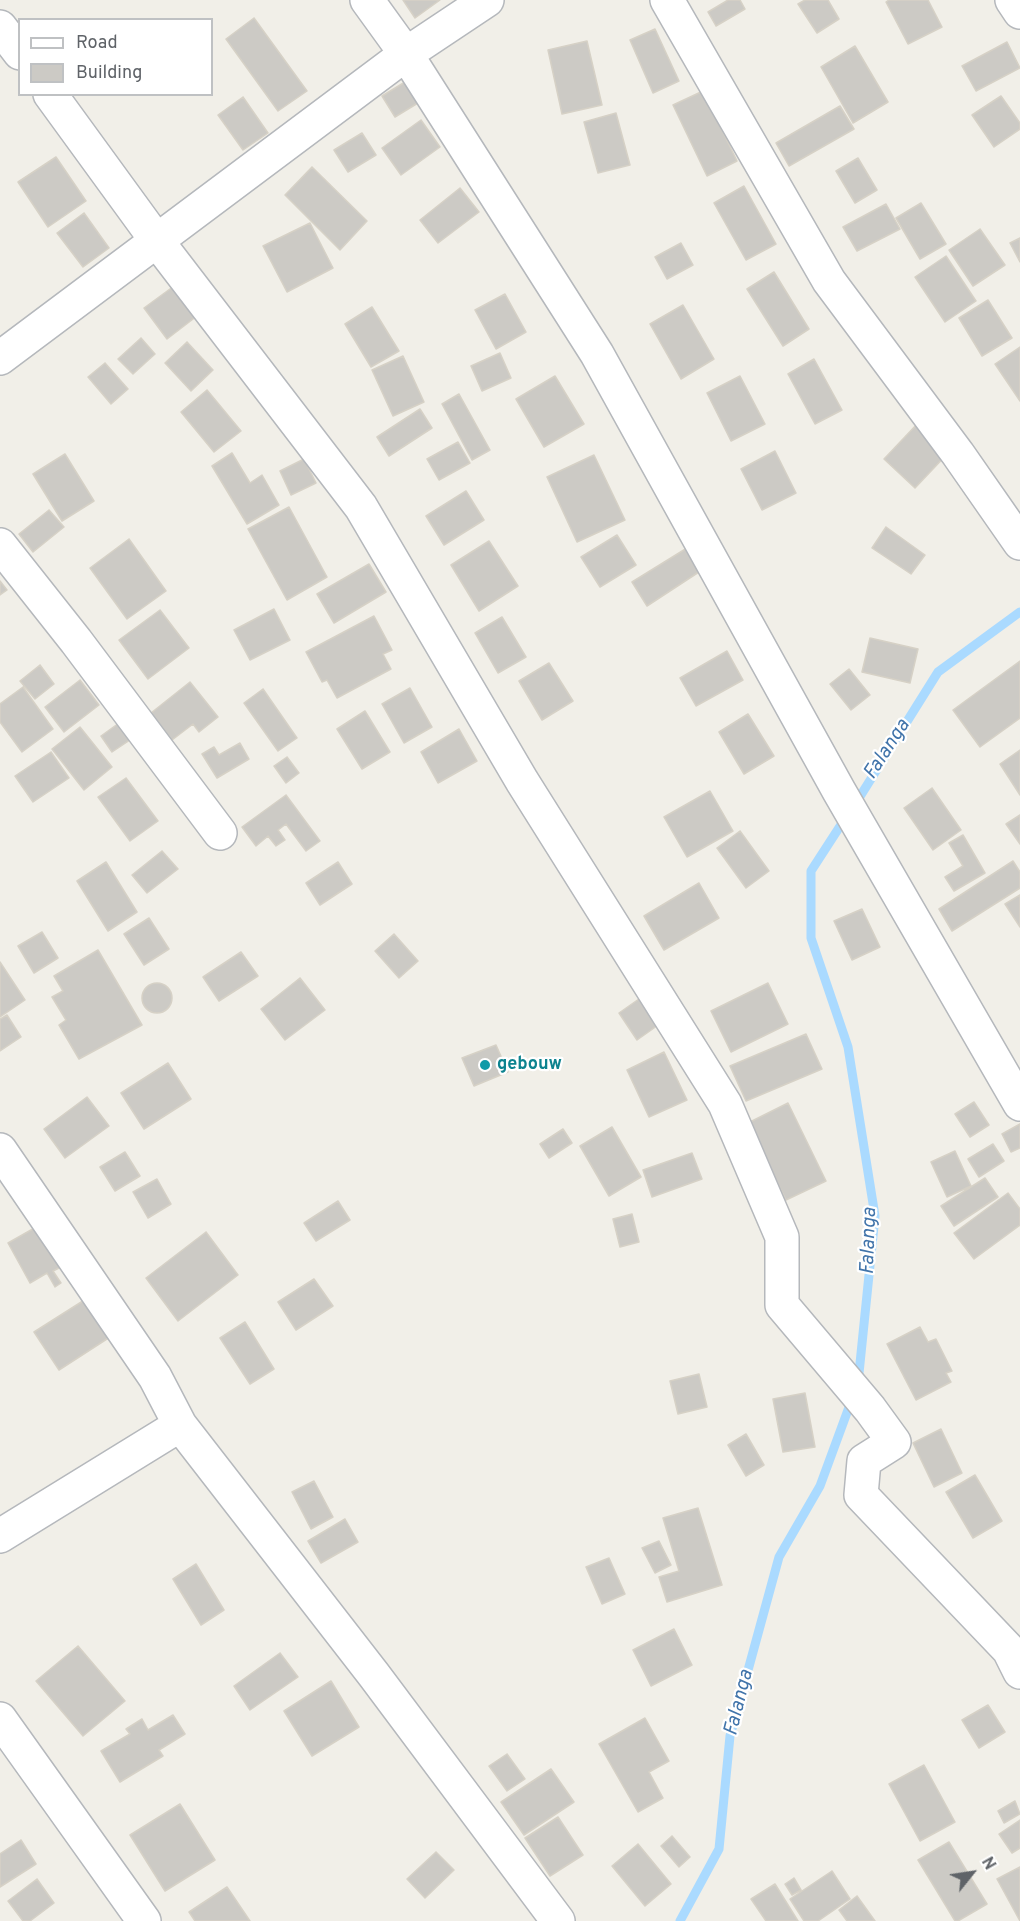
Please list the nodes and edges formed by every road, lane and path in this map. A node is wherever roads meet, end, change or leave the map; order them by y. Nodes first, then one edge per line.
1 (367, 0) edge
2 (487, 0) edge
3 (667, 0) edge
4 (1012, 0) edge
5 (1020, 12) edge
6 (0, 27) edge
7 (18, 50) edge
8 (406, 54) junction
9 (51, 96) edge
10 (157, 241) junction
11 (0, 358) edge
12 (1020, 543) edge
13 (0, 545) edge
14 (220, 833) dead end
15 (1020, 1104) edge
16 (0, 1150) edge
17 (180, 1425) junction
18 (0, 1536) edge
19 (1020, 1672) edge
20 (0, 1719) edge
21 (144, 1921) edge
22 (558, 1921) edge

1 - 8 street
2 - 8 street
3 - 12 street
4 - 5 street
6 - 7 street
8 - 10 street
8 - 15 street
9 - 10 street
10 - 11 street
10 - 19 street
13 - 14 street
16 - 17 street
17 - 18 street
17 - 22 street
20 - 21 street

